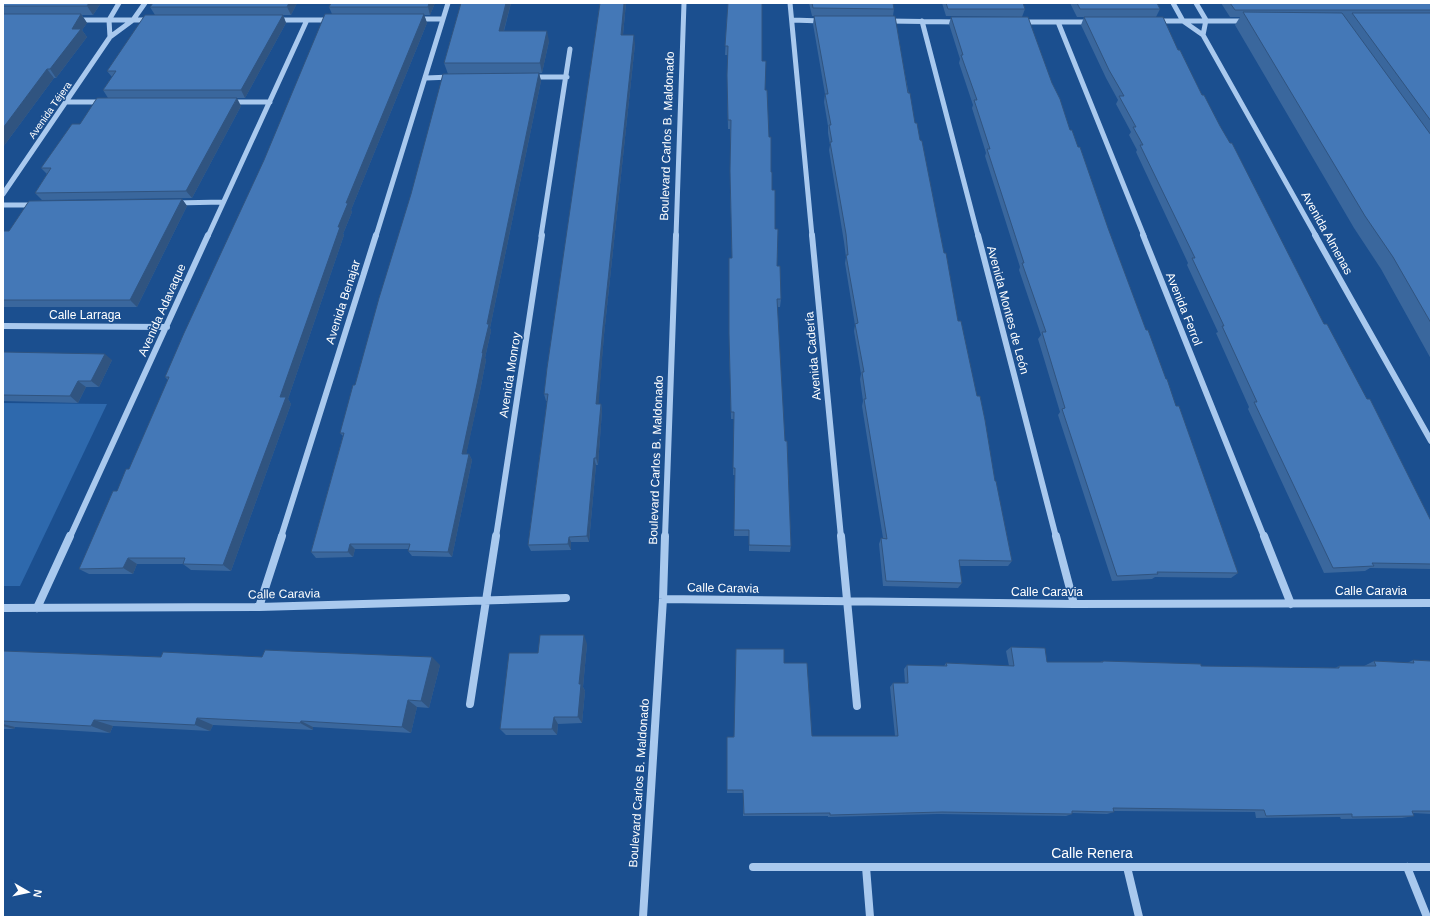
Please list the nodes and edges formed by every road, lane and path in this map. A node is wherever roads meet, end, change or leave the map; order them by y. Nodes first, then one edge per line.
1 (119, 3) edge
2 (145, 3) edge
3 (448, 3) edge
4 (684, 3) edge
5 (790, 3) edge
6 (1173, 3) edge
7 (1196, 3) edge
8 (442, 19) junction
9 (71, 20) edge
10 (109, 20) junction
11 (133, 20) junction
12 (157, 20) edge
13 (268, 20) edge
14 (307, 20) junction
15 (339, 20) edge
16 (410, 20) edge
17 (792, 20) junction
18 (1206, 20) junction
19 (830, 21) edge
20 (884, 21) edge
21 (922, 21) junction
22 (1152, 21) edge
23 (1183, 21) junction
24 (1251, 21) edge
25 (967, 22) edge
26 (1012, 22) edge
27 (1058, 22) junction
28 (1097, 22) edge
29 (1203, 35) junction
30 (110, 37) junction
31 (570, 49) dead end
32 (457, 77) edge
33 (528, 77) edge
34 (567, 77) junction
35 (426, 78) junction
36 (66, 102) junction
37 (113, 102) edge
38 (223, 102) edge
39 (270, 102) junction
40 (3, 194) edge
41 (223, 202) junction
42 (168, 203) edge
43 (42, 204) edge
44 (3, 205) edge
45 (3, 326) edge
46 (167, 327) junction
47 (1431, 441) edge
48 (566, 598) dead end
49 (663, 600) junction
50 (487, 601) junction
51 (847, 602) junction
52 (1431, 603) edge
53 (1074, 604) junction
54 (1291, 604) junction
55 (258, 607) junction
56 (3, 608) edge
57 (37, 608) junction
58 (470, 704) dead end
59 (857, 706) dead end
60 (753, 867) dead end
61 (866, 867) junction
62 (1127, 867) junction
63 (1407, 867) junction
64 (1431, 867) edge
65 (643, 917) edge
66 (870, 917) edge
67 (1139, 917) edge
68 (1427, 917) edge

1 - 10 street
2 - 11 street, Avenida Téjera
3 - 8 street, Avenida Benajar
4 - 49 street, Boulevard Carlos B. Maldonado
5 - 17 street, Avenida Cadería
6 - 23 street, Avenida Almenas
7 - 18 street
8 - 16 street
8 - 35 street, Avenida Benajar
9 - 10 street
10 - 11 street
10 - 30 street
11 - 12 street
11 - 30 street, Avenida Téjera
13 - 14 street
14 - 15 street
14 - 39 street, Avenida Adavaque
17 - 19 street
17 - 51 street, Avenida Cadería
18 - 23 street
18 - 24 street
18 - 29 street
20 - 21 street
21 - 25 street
21 - 53 street, Avenida Montes de León
22 - 23 street
23 - 29 street, Avenida Almenas
26 - 27 street
27 - 28 street
27 - 54 street, Avenida Ferrol
29 - 47 street, Avenida Almenas
30 - 36 street, Avenida Téjera
31 - 34 street, Avenida Monroy
32 - 35 street
33 - 34 street
34 - 50 street, Avenida Monroy
35 - 55 street, Avenida Benajar
36 - 37 street
36 - 40 street, Avenida Téjera
38 - 39 street
39 - 41 street, Avenida Adavaque
41 - 42 street
41 - 46 street, Avenida Adavaque
43 - 44 street
45 - 46 street, Calle Larraga
46 - 57 street, Avenida Adavaque
48 - 50 street, Calle Caravia
49 - 51 street, Calle Caravia
49 - 65 street, Boulevard Carlos B. Maldonado
50 - 55 street, Calle Caravia
50 - 58 street, Avenida Monroy
51 - 53 street, Calle Caravia
51 - 59 street, Avenida Cadería
52 - 54 street, Calle Caravia
53 - 54 street, Calle Caravia
55 - 57 street, Calle Caravia
56 - 57 street, Calle Caravia
60 - 61 street, Calle Renera
61 - 62 street, Calle Renera
61 - 66 street
62 - 63 street, Calle Renera
62 - 67 street
63 - 64 street, Calle Renera
63 - 68 street

